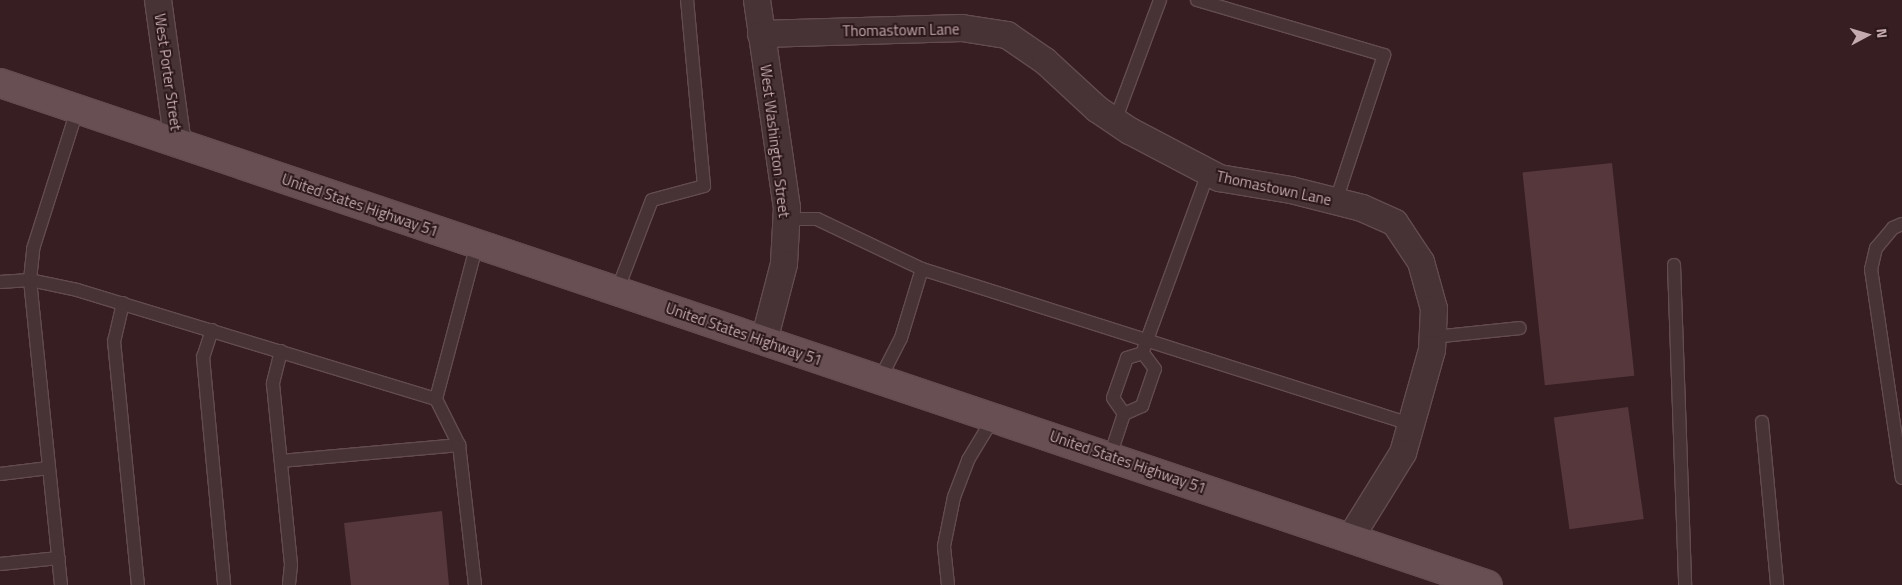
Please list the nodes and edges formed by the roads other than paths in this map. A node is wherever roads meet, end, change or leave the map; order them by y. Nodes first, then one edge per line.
1 (158, 0) edge
2 (687, 0) edge
3 (757, 0) edge
4 (1160, 0) edge
5 (1197, 0) edge
6 (761, 34) junction
7 (0, 83) edge
8 (77, 110) junction
9 (1115, 121) junction
10 (178, 144) junction
11 (1208, 172) junction
12 (1336, 201) junction
13 (786, 219) junction
14 (1902, 224) edge
15 (477, 244) junction
16 (1674, 265) dead end
17 (922, 269) junction
18 (30, 280) junction
19 (0, 282) edge
20 (617, 291) junction
21 (123, 303) junction
22 (1520, 328) dead end
23 (212, 330) junction
24 (1433, 337) junction
25 (1146, 340) junction
26 (764, 341) junction
27 (281, 351) junction
28 (1143, 353) junction
29 (880, 379) junction
30 (436, 399) junction
31 (1124, 414) junction
32 (994, 417) junction
33 (1762, 422) dead end
34 (1410, 424) junction
35 (459, 445) junction
36 (1110, 456) junction
37 (281, 461) junction
38 (49, 468) junction
39 (0, 474) edge
40 (1902, 478) edge
41 (1351, 537) junction
42 (59, 558) junction
43 (0, 564) edge
44 (62, 585) edge
45 (138, 585) edge
46 (224, 585) edge
47 (289, 585) edge
48 (475, 585) edge
49 (948, 585) edge
50 (1488, 585) edge
51 (1685, 585) edge
52 (1777, 585) edge

1 - 10 street, West Porter Street
2 - 20 lane
3 - 6 street, West Washington Street
4 - 9 lane
5 - 12 lane
6 - 9 street, Thomastown Lane
6 - 13 street, West Washington Street
7 - 8 main road, United States Highway 51
8 - 10 main road, United States Highway 51
8 - 18 lane
9 - 11 street, Thomastown Lane
10 - 15 main road, United States Highway 51
11 - 12 street, Thomastown Lane
11 - 25 lane
12 - 24 street, Thomastown Lane
13 - 17 lane
13 - 26 street, West Washington Street
14 - 40 lane
15 - 20 main road, United States Highway 51
15 - 30 lane
16 - 51 lane
17 - 25 lane
17 - 29 lane
18 - 19 lane
18 - 21 lane
18 - 38 lane
20 - 26 main road, United States Highway 51
21 - 23 lane
21 - 45 lane
22 - 24 lane
23 - 27 lane
23 - 46 lane
24 - 34 street, Thomastown Lane
25 - 28 lane
25 - 34 lane
26 - 29 main road, United States Highway 51
27 - 30 lane
27 - 37 lane
28 - 31 lane
28 - 31 lane
29 - 32 main road, United States Highway 51
30 - 35 lane
31 - 36 lane
32 - 36 main road, United States Highway 51
32 - 49 lane
33 - 52 lane
34 - 41 street, Thomastown Lane
35 - 37 lane
35 - 48 lane
36 - 41 main road, United States Highway 51
37 - 47 lane
38 - 39 lane
38 - 42 lane
41 - 50 main road, United States Highway 51
42 - 43 lane
42 - 44 lane

